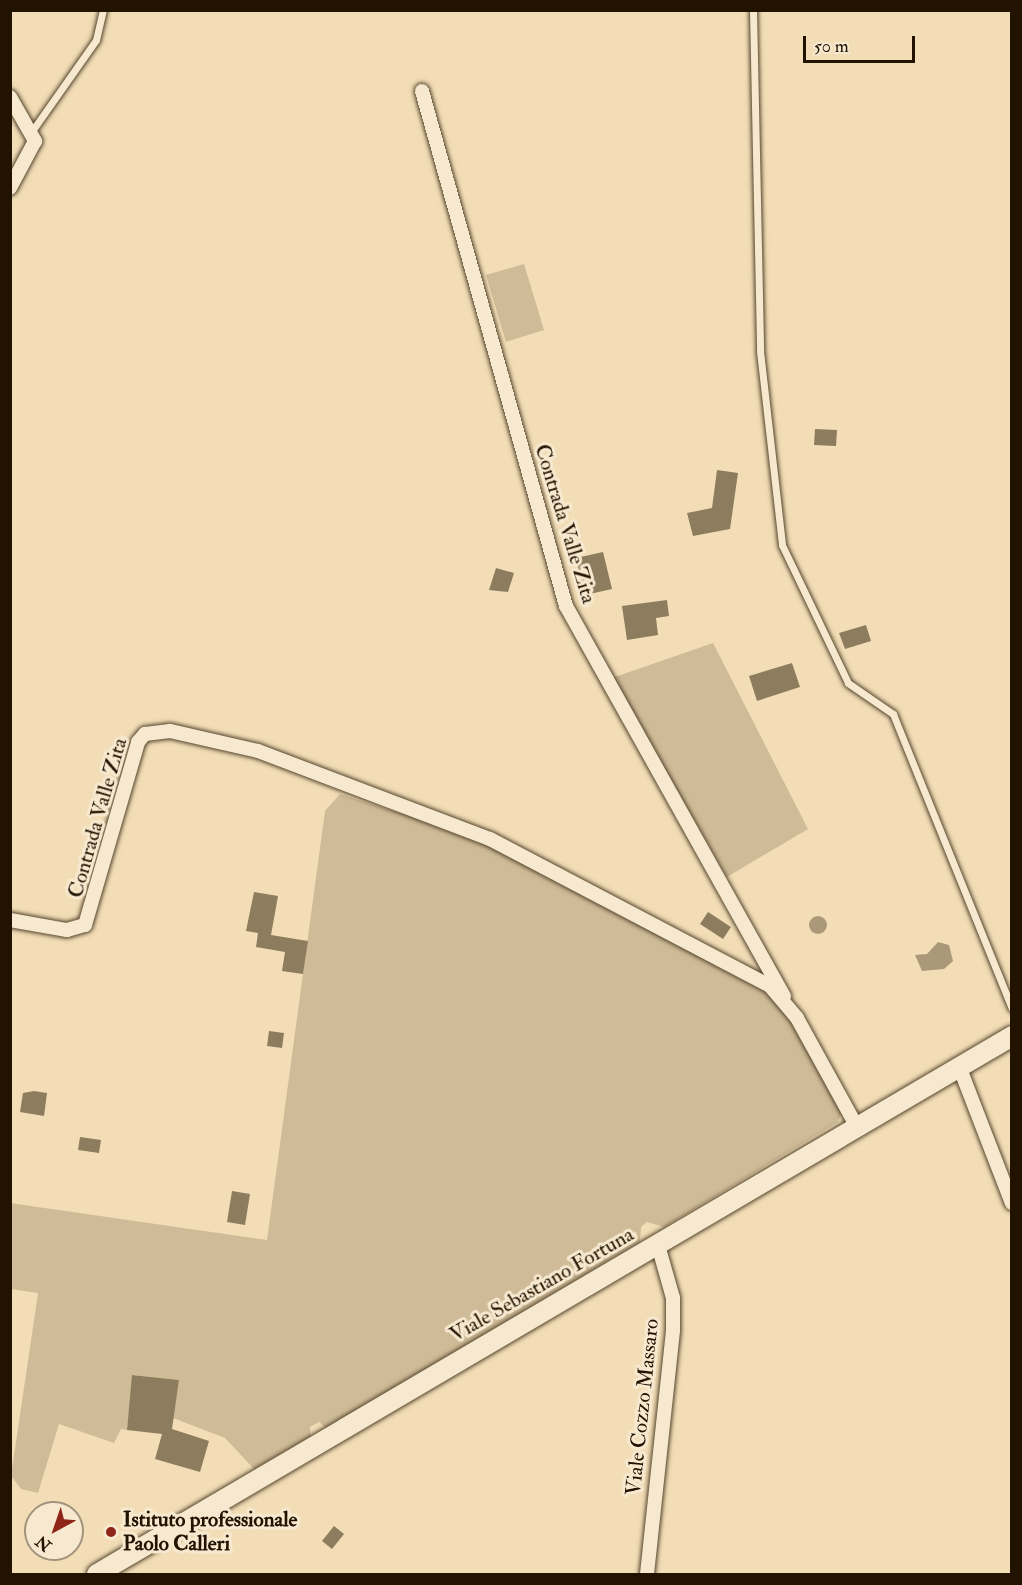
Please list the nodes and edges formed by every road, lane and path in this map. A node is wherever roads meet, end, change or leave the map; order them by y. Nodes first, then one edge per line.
1 (103, 10) edge
2 (753, 10) edge
3 (422, 91) dead end
4 (10, 97) edge
5 (32, 131) junction
6 (10, 188) edge
7 (10, 920) edge
8 (784, 998) junction
9 (1011, 1008) edge
10 (1011, 1036) edge
11 (959, 1066) junction
12 (856, 1127) junction
13 (1011, 1203) edge
14 (658, 1245) junction
15 (97, 1575) edge
16 (647, 1575) edge

1 - 5 lane
2 - 9 lane
3 - 8 street, Contrada Valle Zita
4 - 5 street
5 - 6 street
7 - 8 street, Contrada Valle Zita
8 - 12 street, Contrada Valle Zita
10 - 11 street, Viale Sebastiano Fortuna
11 - 12 street, Viale Sebastiano Fortuna
11 - 13 street
12 - 14 street, Viale Sebastiano Fortuna
14 - 15 street, Viale Sebastiano Fortuna
14 - 16 street, Viale Cozzo Massaro

